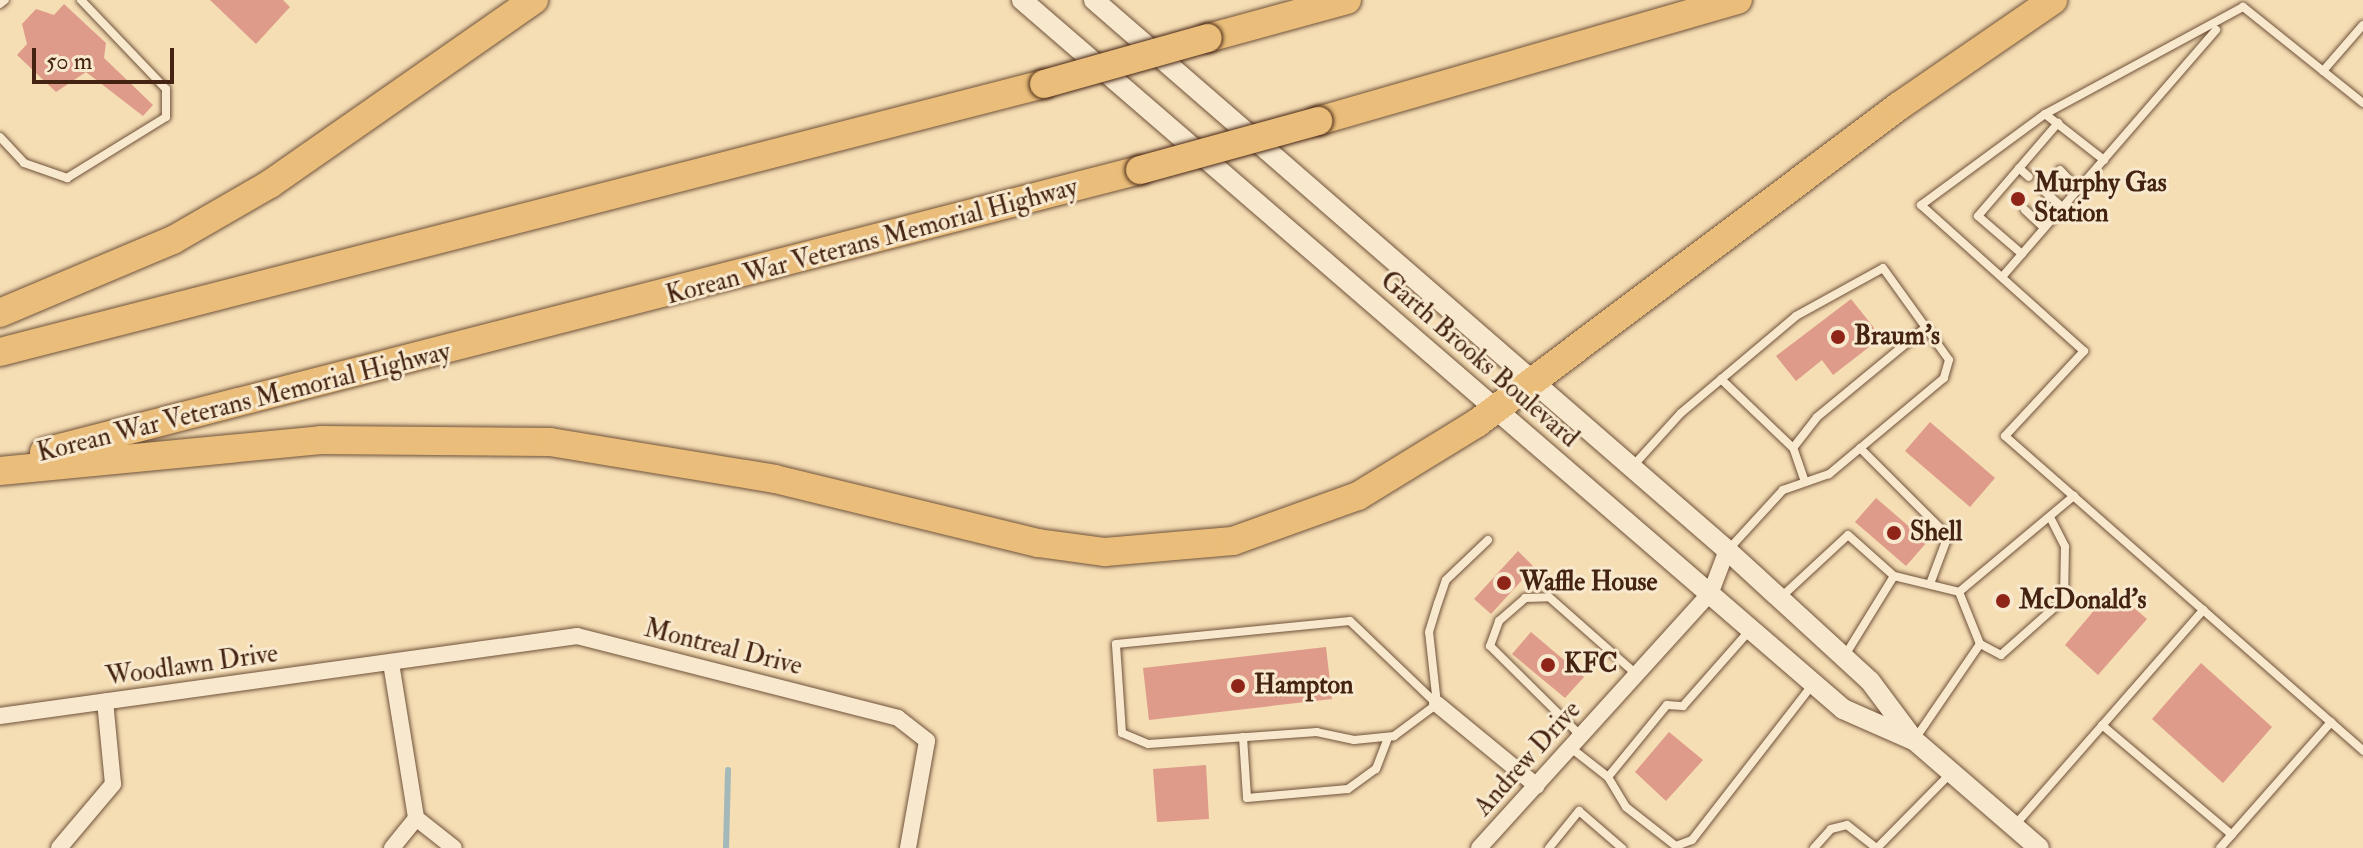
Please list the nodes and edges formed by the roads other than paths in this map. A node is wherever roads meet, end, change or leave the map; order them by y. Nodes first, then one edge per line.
1 (5, 0) edge
2 (81, 0) edge
3 (534, 0) edge
4 (1022, 0) edge
5 (1094, 0) edge
6 (1347, 0) edge
7 (1738, 0) edge
8 (2053, 0) edge
9 (0, 4) edge
10 (2363, 25) edge
11 (2219, 26) junction
12 (2323, 71) junction
13 (2363, 103) edge
14 (2045, 114) junction
15 (2058, 123) junction
16 (0, 137) edge
17 (2036, 150) junction
18 (2045, 157) dead end
19 (2104, 160) junction
20 (2019, 168) junction
21 (2060, 170) dead end
22 (2029, 177) dead end
23 (2001, 189) junction
24 (2078, 189) junction
25 (2043, 190) dead end
26 (2010, 197) dead end
27 (2062, 207) junction
28 (2025, 210) dead end
29 (2044, 228) junction
30 (2022, 254) junction
31 (2002, 277) junction
32 (0, 313) edge
33 (1925, 328) junction
34 (0, 352) edge
35 (1721, 379) junction
36 (1535, 385) junction
37 (1496, 410) junction
38 (1793, 448) junction
39 (1860, 448) junction
40 (0, 463) edge
41 (1632, 467) junction
42 (0, 471) edge
43 (1805, 482) junction
44 (2074, 496) junction
45 (2051, 519) junction
46 (1488, 540) dead end
47 (1727, 550) junction
48 (1894, 576) junction
49 (1930, 584) junction
50 (1711, 592) junction
51 (1959, 592) junction
52 (1779, 599) junction
53 (2203, 610) junction
54 (1750, 629) junction
55 (1980, 644) junction
56 (1844, 657) junction
57 (391, 663) junction
58 (1637, 675) junction
59 (1813, 684) junction
60 (105, 701) junction
61 (1437, 704) junction
62 (0, 716) edge
63 (2331, 722) junction
64 (2102, 725) junction
65 (1243, 737) junction
66 (1388, 738) junction
67 (1914, 740) junction
68 (1576, 742) junction
69 (2363, 751) edge
70 (1951, 772) junction
71 (1608, 777) junction
72 (1537, 786) junction
73 (416, 818) junction
74 (2015, 826) junction
75 (2232, 835) junction
76 (59, 848) edge
77 (392, 848) edge
78 (454, 848) edge
79 (908, 848) edge
80 (1479, 848) edge
81 (1549, 848) edge
82 (1622, 848) edge
83 (1814, 848) edge
84 (1876, 848) edge
85 (2039, 848) edge
86 (2220, 848) edge

1 - 9 lane
2 - 16 lane
3 - 32 highway
4 - 37 street, Garth Brooks Boulevard
5 - 36 street, Garth Brooks Boulevard
6 - 34 highway, bridge
7 - 40 highway, Korean War Veterans Memorial Highway, bridge
8 - 36 highway
10 - 12 lane
11 - 12 lane
11 - 14 lane
11 - 19 lane
12 - 13 lane
14 - 15 lane
14 - 31 lane
15 - 17 lane
15 - 19 lane
17 - 18 lane
17 - 20 lane
19 - 24 lane
20 - 22 lane
20 - 23 lane
21 - 24 lane
23 - 26 lane
23 - 30 lane
24 - 27 lane
25 - 27 lane
27 - 29 lane
28 - 29 lane
29 - 30 lane
30 - 31 lane
31 - 44 lane
33 - 35 lane
33 - 38 lane
33 - 39 lane
35 - 38 lane
35 - 41 lane
36 - 37 highway
36 - 41 street, Garth Brooks Boulevard
37 - 42 highway
37 - 50 street, Garth Brooks Boulevard
38 - 43 lane
39 - 43 lane
39 - 49 lane
41 - 47 street, Garth Brooks Boulevard
43 - 47 lane
44 - 45 lane
44 - 53 lane
45 - 51 lane
45 - 55 lane
46 - 61 lane
47 - 50 street, Andrew Drive
47 - 52 street, Garth Brooks Boulevard
48 - 49 lane
48 - 52 lane
48 - 56 lane
49 - 51 lane
50 - 54 street, Garth Brooks Boulevard
50 - 58 street, Andrew Drive
51 - 55 lane
52 - 56 street, Garth Brooks Boulevard
53 - 63 lane
53 - 64 lane
54 - 59 street, Garth Brooks Boulevard
54 - 71 lane
55 - 67 lane
56 - 67 street, Garth Brooks Boulevard
57 - 60 street, Woodlawn Drive
57 - 73 street
57 - 79 street, Montreal Drive
58 - 68 street, Andrew Drive
58 - 68 lane
59 - 67 street, Garth Brooks Boulevard
59 - 71 lane
60 - 62 street, Woodlawn Drive
60 - 76 street
61 - 65 lane
61 - 66 lane
61 - 72 street
63 - 69 lane
63 - 75 lane
64 - 74 lane
64 - 75 lane
65 - 66 lane
65 - 66 lane
67 - 70 street, Garth Brooks Boulevard
68 - 71 lane
68 - 72 street, Andrew Drive
70 - 74 street, Garth Brooks Boulevard
70 - 84 lane
72 - 80 street, Andrew Drive
73 - 77 street
73 - 78 street
74 - 85 street, Garth Brooks Boulevard
75 - 86 lane
81 - 82 lane
83 - 84 lane

